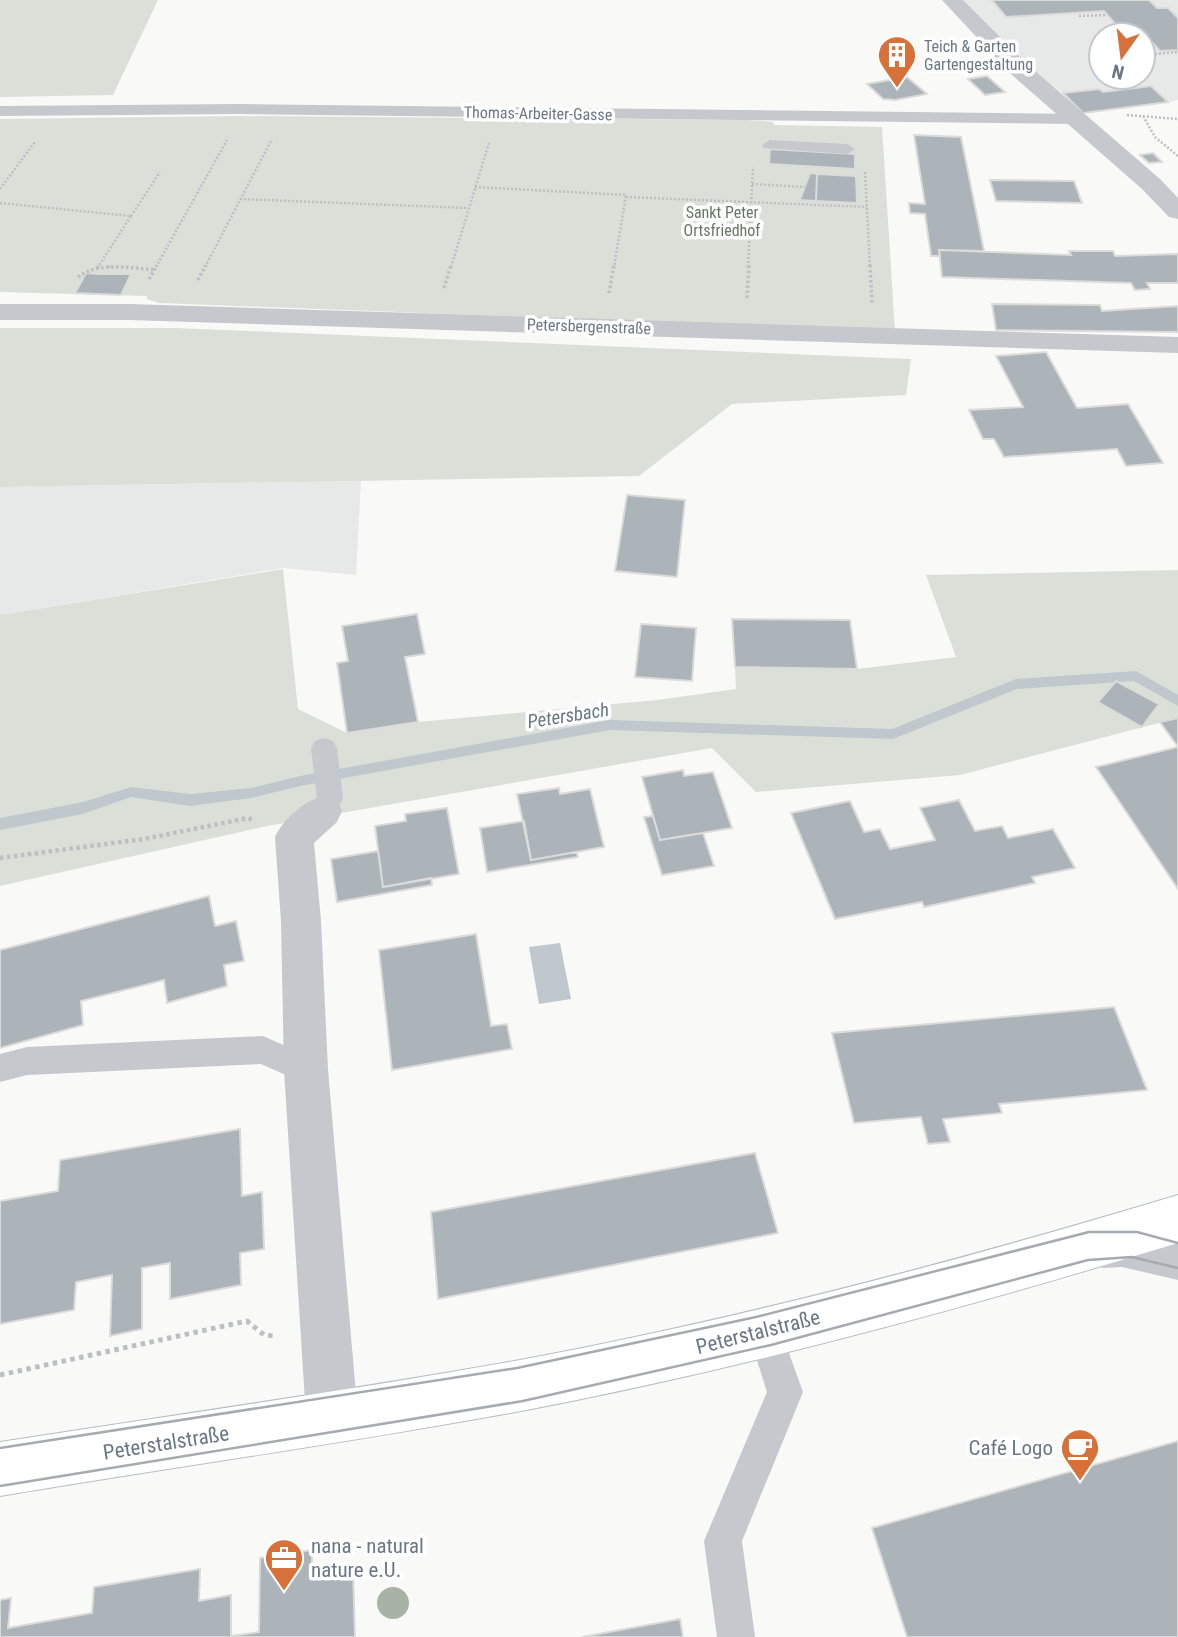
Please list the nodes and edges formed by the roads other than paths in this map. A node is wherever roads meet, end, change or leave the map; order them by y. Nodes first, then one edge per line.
1 (952, 0) edge
2 (0, 111) edge
3 (802, 116) junction
4 (1077, 119) junction
5 (771, 145) road end
6 (803, 147) junction
7 (847, 149) dead end
8 (1178, 212) edge
9 (0, 312) edge
10 (1178, 345) edge
11 (324, 748) dead end
12 (316, 816) joint
13 (0, 1068) edge
14 (306, 1070) junction
15 (1178, 1219) edge
16 (1098, 1244) junction
17 (1178, 1256) edge
18 (765, 1332) junction
19 (332, 1417) junction
20 (0, 1469) edge
21 (736, 1637) edge

1 - 4 street
2 - 3 lane, Thomas-Arbeiter-Gasse
3 - 4 lane, Thomas-Arbeiter-Gasse
3 - 6 lane
4 - 8 street
5 - 6 lane
6 - 7 lane
9 - 10 street, Petersbergenstraße
11 - 12 lane
12 - 14 street
13 - 14 lane
14 - 19 street
15 - 16 street, Peterstalstraße
16 - 17 street
16 - 18 street, Peterstalstraße
18 - 19 street, Peterstalstraße
18 - 21 lane
19 - 20 street, Peterstalstraße

